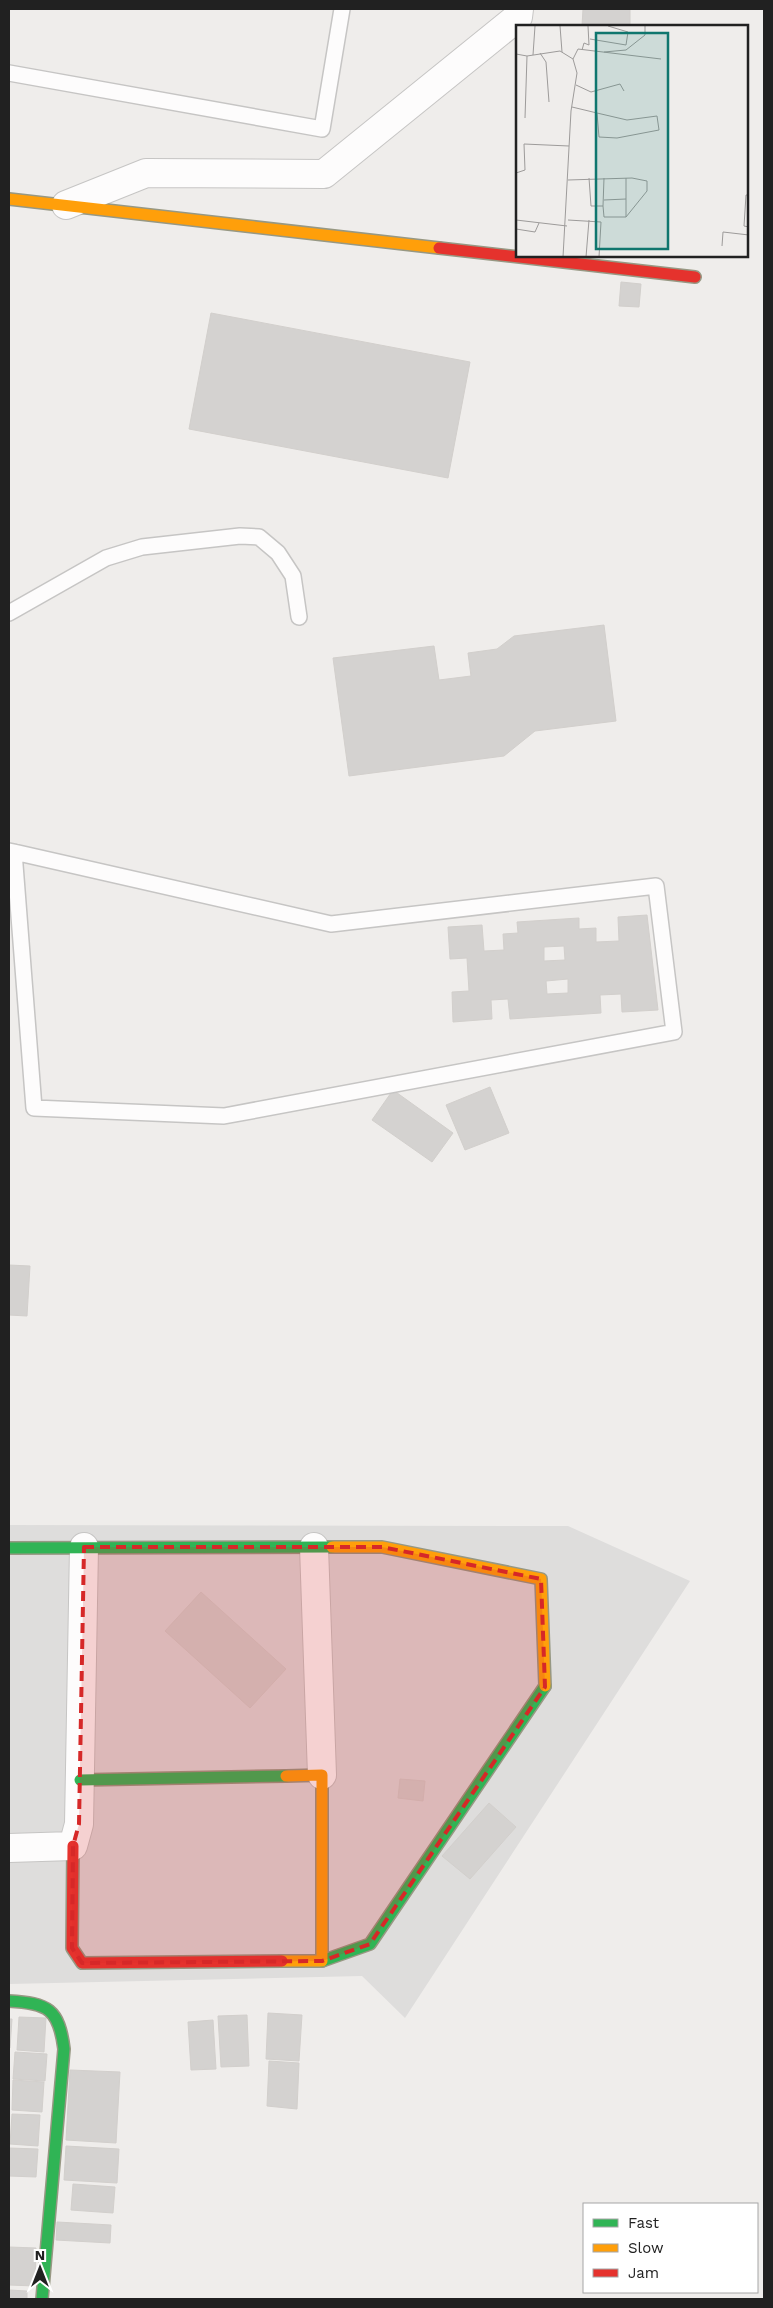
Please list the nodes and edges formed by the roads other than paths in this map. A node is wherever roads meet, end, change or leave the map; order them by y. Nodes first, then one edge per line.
1 (342, 9) edge
2 (519, 9) edge
3 (9, 73) edge
4 (9, 199) edge
5 (66, 205) junction
6 (516, 257) edge
7 (529, 258) edge
8 (695, 277) dead end
9 (9, 613) edge
10 (299, 618) dead end
11 (11, 851) edge
12 (84, 1547) junction
13 (314, 1547) junction
14 (9, 1548) edge
15 (322, 1775) junction
16 (80, 1780) junction
17 (72, 1846) junction
18 (9, 1848) edge
19 (322, 1961) junction
20 (9, 2001) edge
21 (42, 2299) edge

1 - 3 lane
2 - 5 street
4 - 5 street
5 - 6 street
7 - 8 street
9 - 10 lane
11 - 11 lane
12 - 13 street
12 - 14 street
12 - 16 street
13 - 15 street
13 - 19 street
15 - 16 street
15 - 19 street
16 - 17 street
17 - 18 street
17 - 19 street
20 - 21 street

